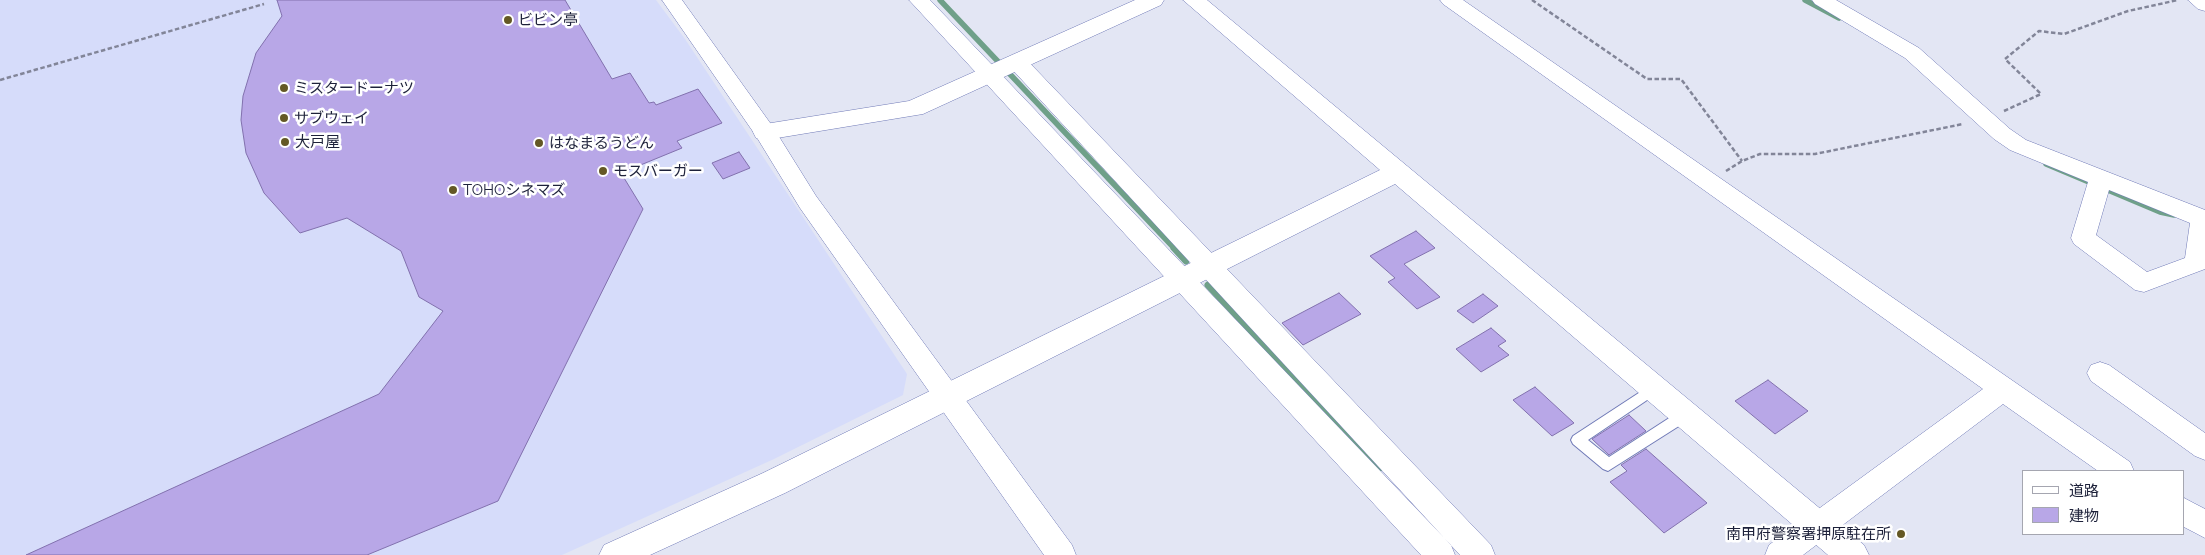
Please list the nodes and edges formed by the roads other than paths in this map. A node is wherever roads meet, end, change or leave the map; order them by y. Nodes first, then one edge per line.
1 (672, 0) edge
2 (919, 0) edge
3 (1153, 0) edge
4 (1194, 0) edge
5 (1450, 0) edge
6 (1822, 0) edge
7 (2198, 0) edge
8 (2205, 4) edge
9 (1017, 62) junction
10 (989, 76) junction
11 (765, 132) junction
12 (1398, 172) junction
13 (2101, 178) junction
14 (2204, 219) edge
15 (1209, 267) junction
16 (1183, 280) junction
17 (2100, 373) dead end
18 (1654, 388) junction
19 (2003, 390) junction
20 (949, 397) junction
21 (1685, 415) junction
22 (2205, 448) edge
23 (2119, 470) edge
24 (2185, 513) edge
25 (2205, 525) edge
26 (1818, 526) junction
27 (616, 555) edge
28 (1061, 555) edge
29 (1440, 555) edge
30 (1480, 555) edge
31 (1780, 555) edge
32 (1852, 555) edge

1 - 11 street
2 - 10 street
3 - 9 street
4 - 12 street
5 - 19 street
6 - 13 street
7 - 8 street
9 - 10 street
9 - 15 street
10 - 11 street
10 - 16 street
11 - 20 street
12 - 15 street
12 - 18 street
13 - 14 street
13 - 14 street
15 - 16 street
15 - 30 street
16 - 20 street
16 - 29 street
17 - 22 street
18 - 21 street
18 - 21 lane
19 - 23 street
19 - 26 street
20 - 27 street
20 - 28 street
21 - 26 street
24 - 25 street
26 - 31 street
26 - 32 street

